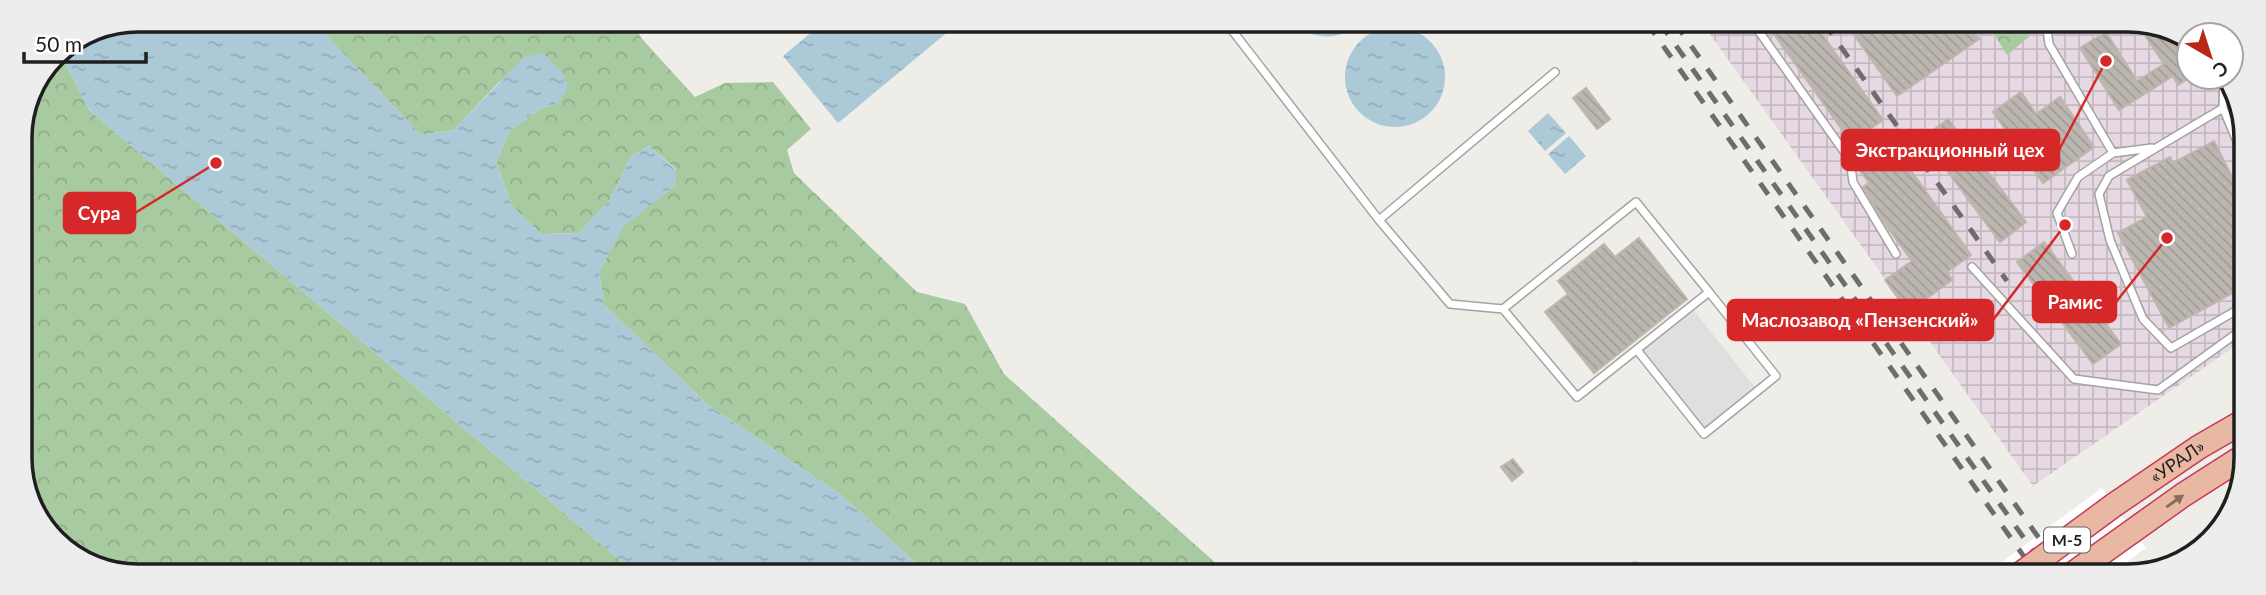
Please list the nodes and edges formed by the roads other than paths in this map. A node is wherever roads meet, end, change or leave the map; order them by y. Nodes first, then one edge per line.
1 (1234, 32) edge
2 (1759, 32) edge
3 (2047, 32) edge
4 (1555, 72) dead end
5 (2223, 91) edge
6 (2222, 108) junction
7 (2234, 135) edge
8 (2156, 148) junction
9 (2113, 153) junction
10 (1379, 219) junction
11 (1896, 254) dead end
12 (2072, 254) dead end
13 (1972, 267) dead end
14 (1709, 292) junction
15 (1503, 309) junction
16 (2234, 312) edge
17 (2234, 335) edge
18 (1637, 350) junction
19 (2234, 427) edge
20 (2233, 463) edge
21 (2035, 563) edge
22 (2088, 563) edge

1 - 10 lane
2 - 11 lane
3 - 9 lane
4 - 10 lane
5 - 6 lane
6 - 7 lane
6 - 8 lane
8 - 9 lane
8 - 16 lane
9 - 12 lane
10 - 15 lane
13 - 17 lane
14 - 15 lane
14 - 18 lane
14 - 18 lane
15 - 18 lane
19 - 21 highway, «УРАЛ» / М-5, bridge
22 -> 20 highway, «УРАЛ» / М-5

